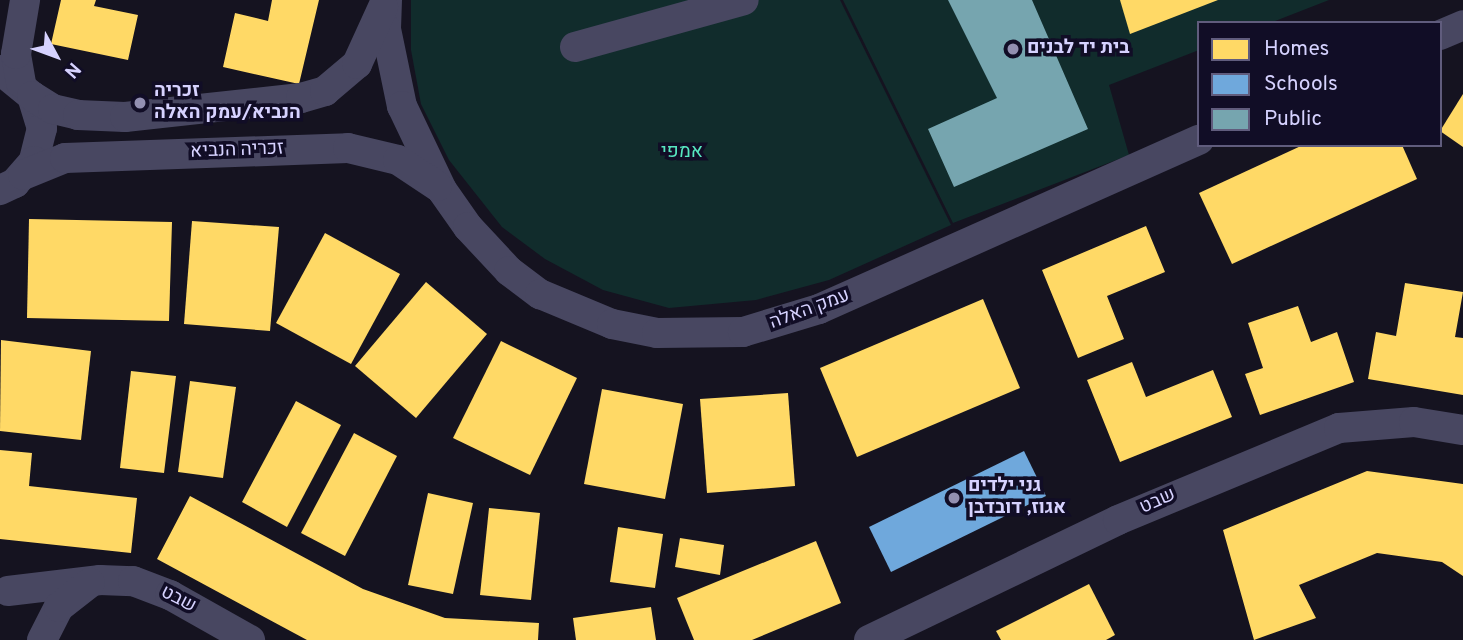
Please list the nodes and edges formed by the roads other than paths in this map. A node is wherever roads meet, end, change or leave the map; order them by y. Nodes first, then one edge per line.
1 (22, 0) edge
2 (387, 0) edge
3 (744, 0) edge
4 (1463, 25) edge
5 (1442, 34) edge
6 (0, 40) edge
7 (575, 47) dead end
8 (18, 83) edge
9 (1197, 141) edge
10 (7, 189) edge
11 (442, 190) junction
12 (1463, 430) edge
13 (100, 580) junction
14 (4, 589) edge
15 (39, 640) edge
16 (250, 640) edge
17 (869, 640) edge

1 - 6 street
1 - 8 street
2 - 8 street, זכריה הנביא
2 - 11 street
3 - 7 street
4 - 5 street
8 - 10 street
9 - 11 street, עמק האלה
10 - 11 street, זכריה הנביא
12 - 17 street, שבט
13 - 14 street, שבט
13 - 15 street
13 - 16 street, שבט
14 - 15 street

